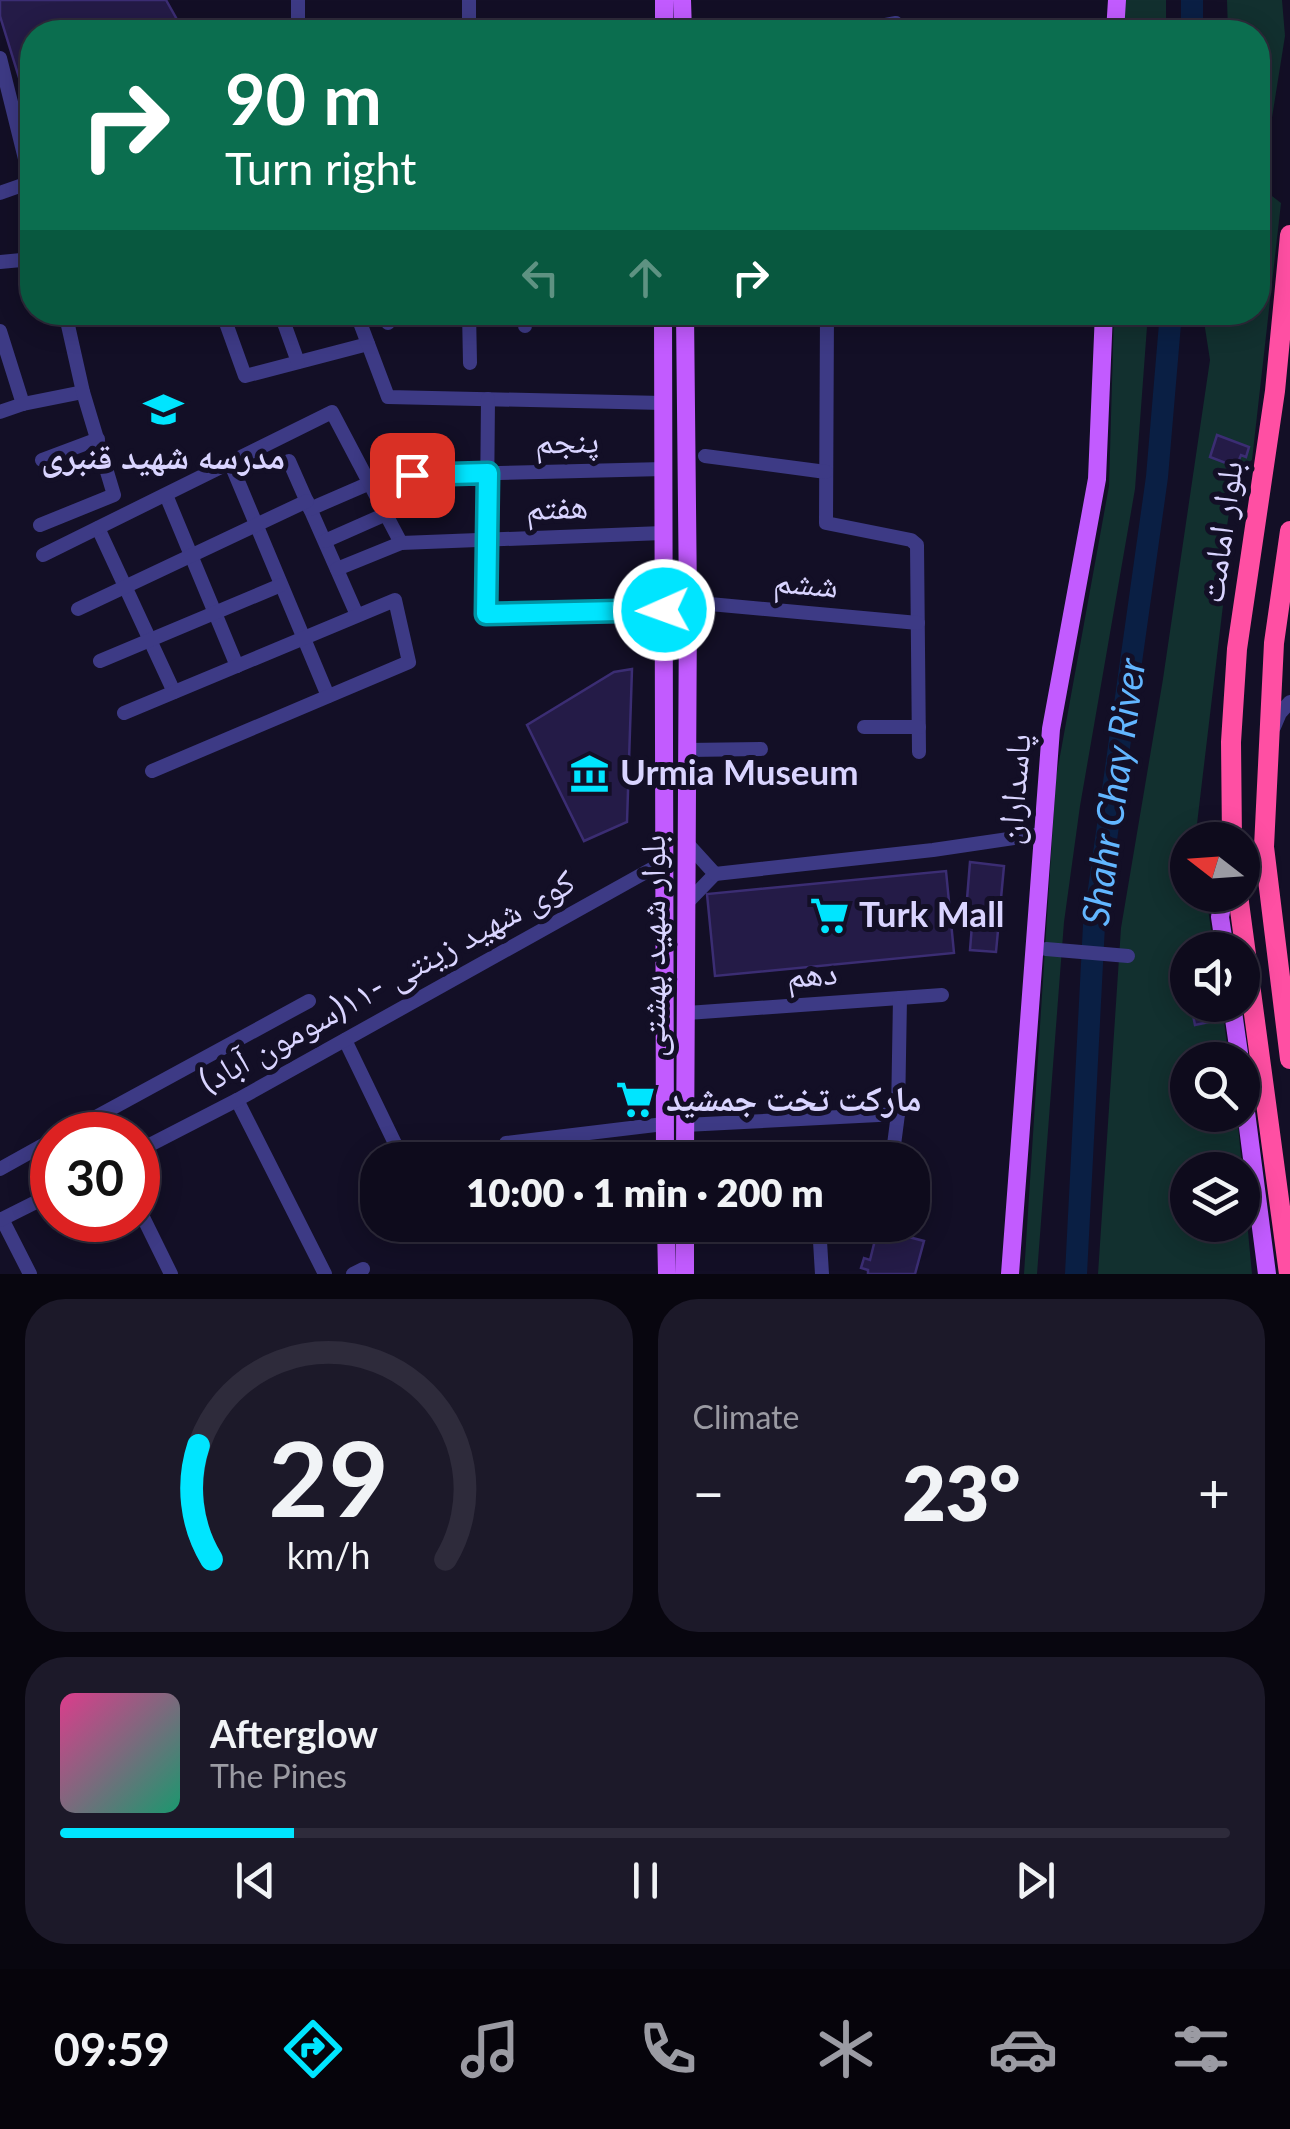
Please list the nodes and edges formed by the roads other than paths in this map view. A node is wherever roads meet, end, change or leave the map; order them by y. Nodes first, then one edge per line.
1 (0, 58) edge
2 (20, 137) edge
3 (1290, 236) edge
4 (67, 325) edge
5 (226, 325) edge
6 (285, 325) edge
7 (361, 325) edge
8 (469, 325) edge
9 (663, 325) edge
10 (684, 325) edge
11 (826, 325) edge
12 (1103, 325) edge
13 (0, 331) edge
14 (368, 344) junction
15 (298, 362) junction
16 (470, 363) dead end
17 (83, 392) junction
18 (488, 399) junction
19 (22, 404) junction
20 (663, 404) junction
21 (0, 412) edge
22 (98, 440) junction
23 (705, 456) dead end
24 (42, 460) dead end
25 (289, 461) dead end
26 (230, 462) junction
27 (664, 469) junction
28 (826, 472) junction
29 (488, 473) junction
30 (412, 475) dead end
31 (370, 483) junction
32 (166, 494) junction
33 (308, 505) junction
34 (386, 514) junction
35 (40, 525) dead end
36 (256, 525) junction
37 (98, 528) junction
38 (1290, 531) edge
39 (663, 533) junction
40 (487, 540) junction
41 (324, 541) junction
42 (401, 543) junction
43 (44, 556) dead end
44 (191, 556) junction
45 (337, 569) junction
46 (281, 585) junction
47 (125, 586) junction
48 (688, 602) junction
49 (1285, 608) edge
50 (78, 609) dead end
51 (664, 610) junction
52 (215, 613) junction
53 (358, 615) junction
54 (918, 624) junction
55 (303, 638) junction
56 (150, 640) junction
57 (100, 661) dead end
58 (237, 666) junction
59 (174, 692) junction
60 (328, 696) junction
61 (1290, 702) edge
62 (124, 713) dead end
63 (864, 727) dead end
64 (919, 727) junction
65 (1268, 741) junction
66 (762, 749) dead end
67 (687, 750) junction
68 (920, 752) dead end
69 (152, 771) dead end
70 (1232, 822) edge
71 (1042, 834) junction
72 (686, 841) junction
73 (664, 862) junction
74 (715, 874) junction
75 (686, 904) junction
76 (1240, 912) edge
77 (1046, 950) dead end
78 (1128, 956) dead end
79 (942, 995) dead end
80 (900, 998) junction
81 (309, 1000) dead end
82 (687, 1013) junction
83 (345, 1040) junction
84 (1290, 1060) edge
85 (237, 1100) junction
86 (104, 1112) edge
87 (898, 1114) junction
88 (664, 1124) junction
89 (685, 1125) junction
90 (1249, 1132) edge
91 (160, 1139) edge
92 (394, 1142) edge
93 (514, 1142) edge
94 (664, 1142) edge
95 (685, 1142) edge
96 (894, 1142) edge
97 (30, 1152) edge
98 (0, 1169) edge
99 (30, 1205) edge
100 (1, 1220) edge
101 (155, 1242) edge
102 (666, 1242) edge
103 (685, 1242) edge
104 (821, 1242) edge
105 (30, 1274) edge
106 (171, 1274) edge
107 (325, 1274) edge
108 (666, 1274) edge
109 (685, 1274) edge
110 (822, 1274) edge
111 (1010, 1274) edge
112 (1267, 1274) edge
113 (1290, 1274) edge

1 - 2 street
3 - 70 highway, بلوار امامت
4 - 17 street
5 - 15 street
6 - 15 street
7 - 14 street
8 - 16 street
9 - 20 main road, بلوار شهید بهشتی
10 - 48 main road, بلوار شهید بهشتی
11 - 28 street
12 - 71 main road, پاسداران
13 - 19 street
14 - 15 street
14 - 18 street
17 - 19 street
17 - 22 street
18 - 20 street
18 - 29 street
19 - 21 street
20 - 27 main road, بلوار شهید بهشتی
22 - 24 street
22 - 35 street
23 - 28 street
25 - 33 street
26 - 31 street
26 - 32 street
26 - 36 street
27 - 29 street, پنجم
27 - 39 main road, بلوار شهید بهشتی
28 - 54 street
29 - 30 street, پنجم
29 - 40 street
31 - 33 street
31 - 34 street
32 - 37 street
32 - 44 street
33 - 36 street
33 - 41 street
34 - 41 street
34 - 42 street
36 - 44 street
36 - 46 street
37 - 43 street
37 - 47 street
38 - 49 highway, بلوار امامت
39 - 40 street, هفتم
39 - 51 main road, بلوار شهید بهشتی
40 - 42 street, هفتم
40 - 51 street
41 - 45 street
42 - 45 street, هفتم
44 - 47 street
44 - 52 street
45 - 53 street
46 - 52 street
46 - 55 street
47 - 50 street
47 - 56 street
48 - 54 street, ششم
48 - 67 main road, بلوار شهید بهشتی
49 - 65 highway, بلوار امامت
51 - 73 main road, بلوار شهید بهشتی
52 - 56 street
52 - 58 street
53 - 55 street
53 - 60 street
54 - 64 street
55 - 58 street
55 - 60 street
56 - 57 street
56 - 59 street
58 - 59 street
59 - 62 street
60 - 69 street
61 - 65 street
63 - 64 street
64 - 68 street
65 - 84 highway, بلوار امامت
66 - 67 street
67 - 72 main road, بلوار شهید بهشتی
71 - 74 street
71 - 111 main road, پاسداران
72 - 74 street
72 - 75 main road, بلوار شهید بهشتی
73 - 83 street, کوی شهید زینتی -۱۱(سومون آباد)
73 - 88 main road, بلوار شهید بهشتی
74 - 75 street
75 - 82 main road, بلوار شهید بهشتی
76 - 113 highway
77 - 78 street
79 - 80 street, دهم
80 - 82 street, دهم
80 - 87 street
81 - 86 street
82 - 89 main road, بلوار شهید بهشتی
83 - 85 street, کوی شهید زینتی -۱۱(سومون آباد)
83 - 92 street
85 - 91 street, کوی شهید زینتی -۱۱(سومون آباد)
85 - 107 street
87 - 89 street
87 - 96 street
88 - 93 street
88 - 94 main road, بلوار شهید بهشتی
89 - 95 main road, بلوار شهید بهشتی
90 - 112 main road
97 - 98 street
99 - 100 street
100 - 105 street
101 - 106 street
102 - 108 main road
103 - 109 main road
104 - 110 street

